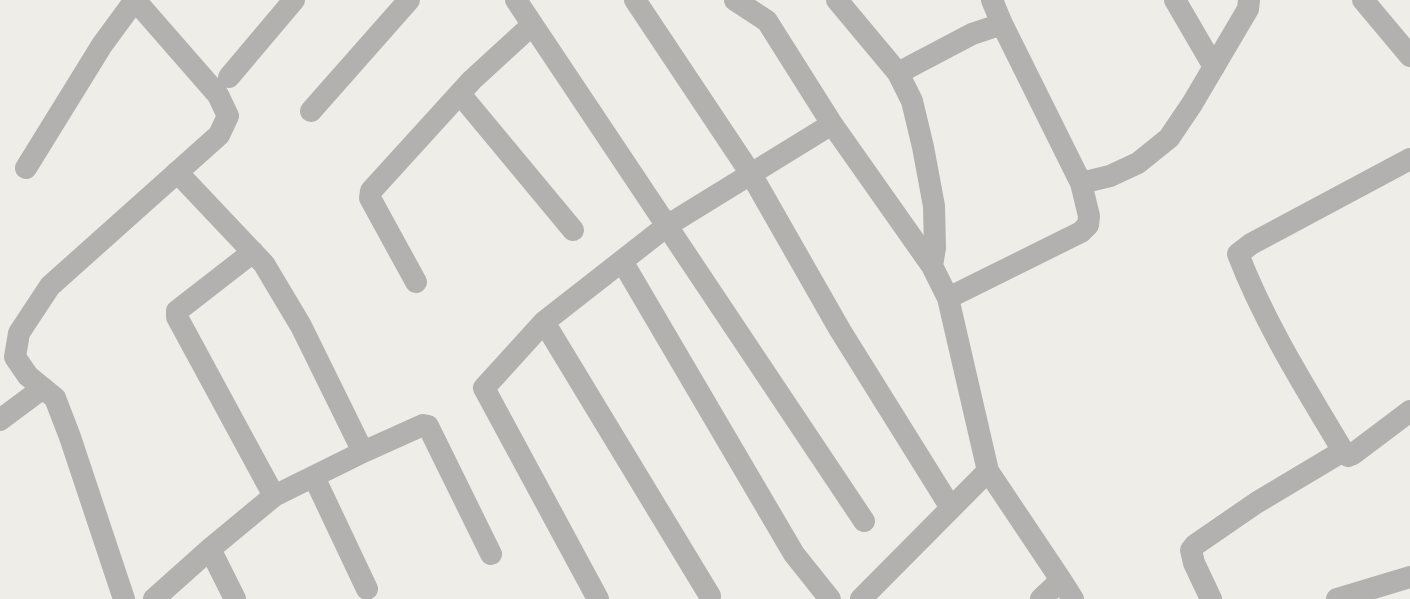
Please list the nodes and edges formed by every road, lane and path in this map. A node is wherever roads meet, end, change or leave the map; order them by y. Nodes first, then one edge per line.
1 (135, 0) edge
2 (294, 0) edge
3 (409, 0) edge
4 (516, 0) edge
5 (635, 0) edge
6 (735, 0) edge
7 (837, 0) edge
8 (992, 0) edge
9 (1175, 0) edge
10 (1249, 0) edge
11 (1363, 0) edge
12 (1002, 24) junction
13 (532, 25) junction
14 (1410, 56) edge
15 (1214, 68) junction
16 (898, 73) junction
17 (229, 77) dead end
18 (460, 94) junction
19 (311, 111) dead end
20 (832, 124) junction
21 (1410, 159) edge
22 (26, 168) dead end
23 (176, 172) junction
24 (751, 174) junction
25 (1082, 183) junction
26 (668, 226) junction
27 (573, 230) dead end
28 (253, 252) junction
29 (622, 261) junction
30 (932, 266) junction
31 (416, 282) dead end
32 (948, 298) junction
33 (544, 322) junction
34 (43, 388) junction
35 (1410, 411) edge
36 (0, 420) edge
37 (364, 452) junction
38 (1343, 452) junction
39 (988, 471) junction
40 (314, 477) junction
41 (274, 496) junction
42 (951, 508) junction
43 (864, 522) dead end
44 (210, 549) junction
45 (491, 554) dead end
46 (1410, 577) edge
47 (1061, 580) junction
48 (367, 589) dead end
49 (710, 596) dead end
50 (124, 599) edge
51 (154, 599) edge
52 (234, 599) edge
53 (598, 599) edge
54 (830, 599) edge
55 (861, 599) edge
56 (1041, 599) edge
57 (1072, 599) edge
58 (1211, 599) edge
59 (1337, 599) edge

1 - 22 street
1 - 23 street
2 - 17 street
3 - 19 street
4 - 13 street
5 - 24 street
6 - 20 street
7 - 16 street
8 - 12 street
9 - 15 street
10 - 15 street
11 - 14 street
12 - 16 street
12 - 25 street
13 - 18 street
13 - 26 street
15 - 25 street
16 - 30 street
18 - 27 street
18 - 31 street
20 - 24 street
20 - 30 street
21 - 38 street
23 - 28 street
23 - 34 street
24 - 26 street
24 - 42 street
25 - 32 street
26 - 29 street
26 - 43 street
28 - 37 street
28 - 41 street
29 - 33 street
29 - 54 street
30 - 32 street
32 - 39 street
33 - 49 street
33 - 53 street
34 - 36 street
34 - 50 street
35 - 38 street
37 - 40 street
37 - 45 street
38 - 58 street
39 - 42 street
39 - 47 street
40 - 41 street
40 - 48 street
41 - 44 street
42 - 55 street
44 - 51 street
44 - 52 street
46 - 59 street
47 - 56 street
47 - 57 street

